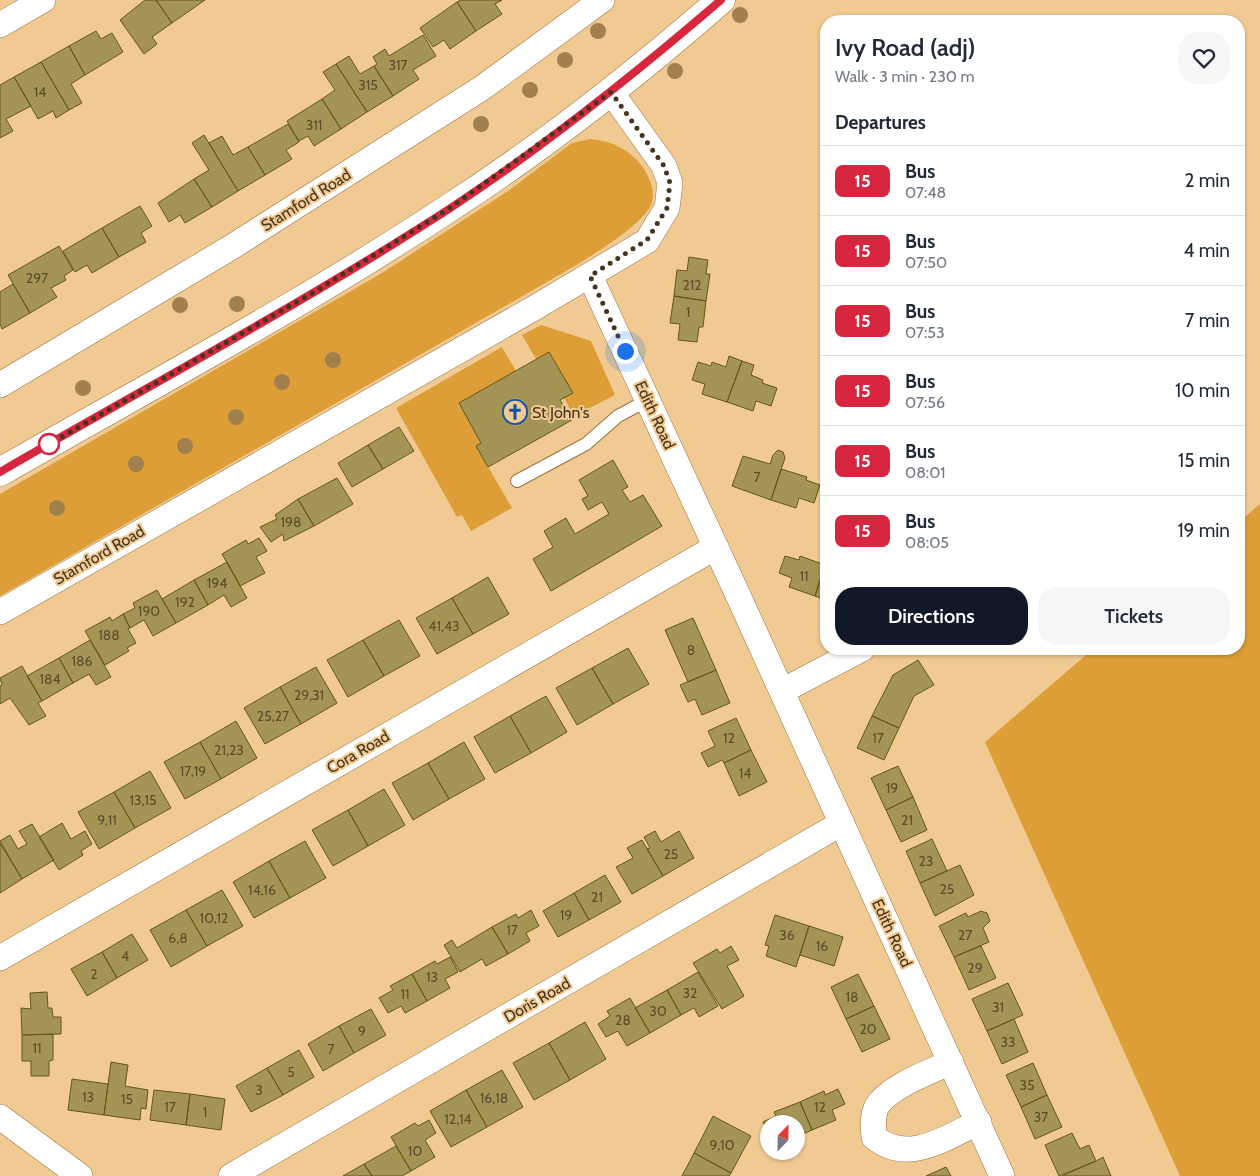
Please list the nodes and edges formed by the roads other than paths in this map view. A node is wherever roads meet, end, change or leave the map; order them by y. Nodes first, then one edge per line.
1 (43, 0) edge
2 (602, 0) edge
3 (721, 0) edge
4 (0, 26) edge
5 (611, 92) junction
6 (590, 276) junction
7 (0, 385) edge
8 (648, 400) junction
9 (0, 472) edge
10 (517, 481) dead end
11 (716, 548) junction
12 (0, 612) edge
13 (851, 655) edge
14 (782, 691) junction
15 (842, 823) junction
16 (0, 958) edge
17 (951, 1062) junction
18 (0, 1117) edge
19 (979, 1122) junction
20 (80, 1176) edge
21 (231, 1176) edge
22 (1002, 1176) edge

1 - 4 street
2 - 7 street, Stamford Road
3 - 5 main road
5 - 6 street
5 - 9 main road
6 - 8 street, Edith Road
6 - 12 street, Stamford Road
8 - 10 lane
8 - 11 street, Edith Road
11 - 14 street, Edith Road
11 - 16 street, Cora Road
13 - 14 street
14 - 15 street, Edith Road
15 - 17 street, Edith Road
15 - 21 street, Doris Road
17 - 19 street, Edith Road
17 - 19 street
18 - 20 street
19 - 22 street, Edith Road

